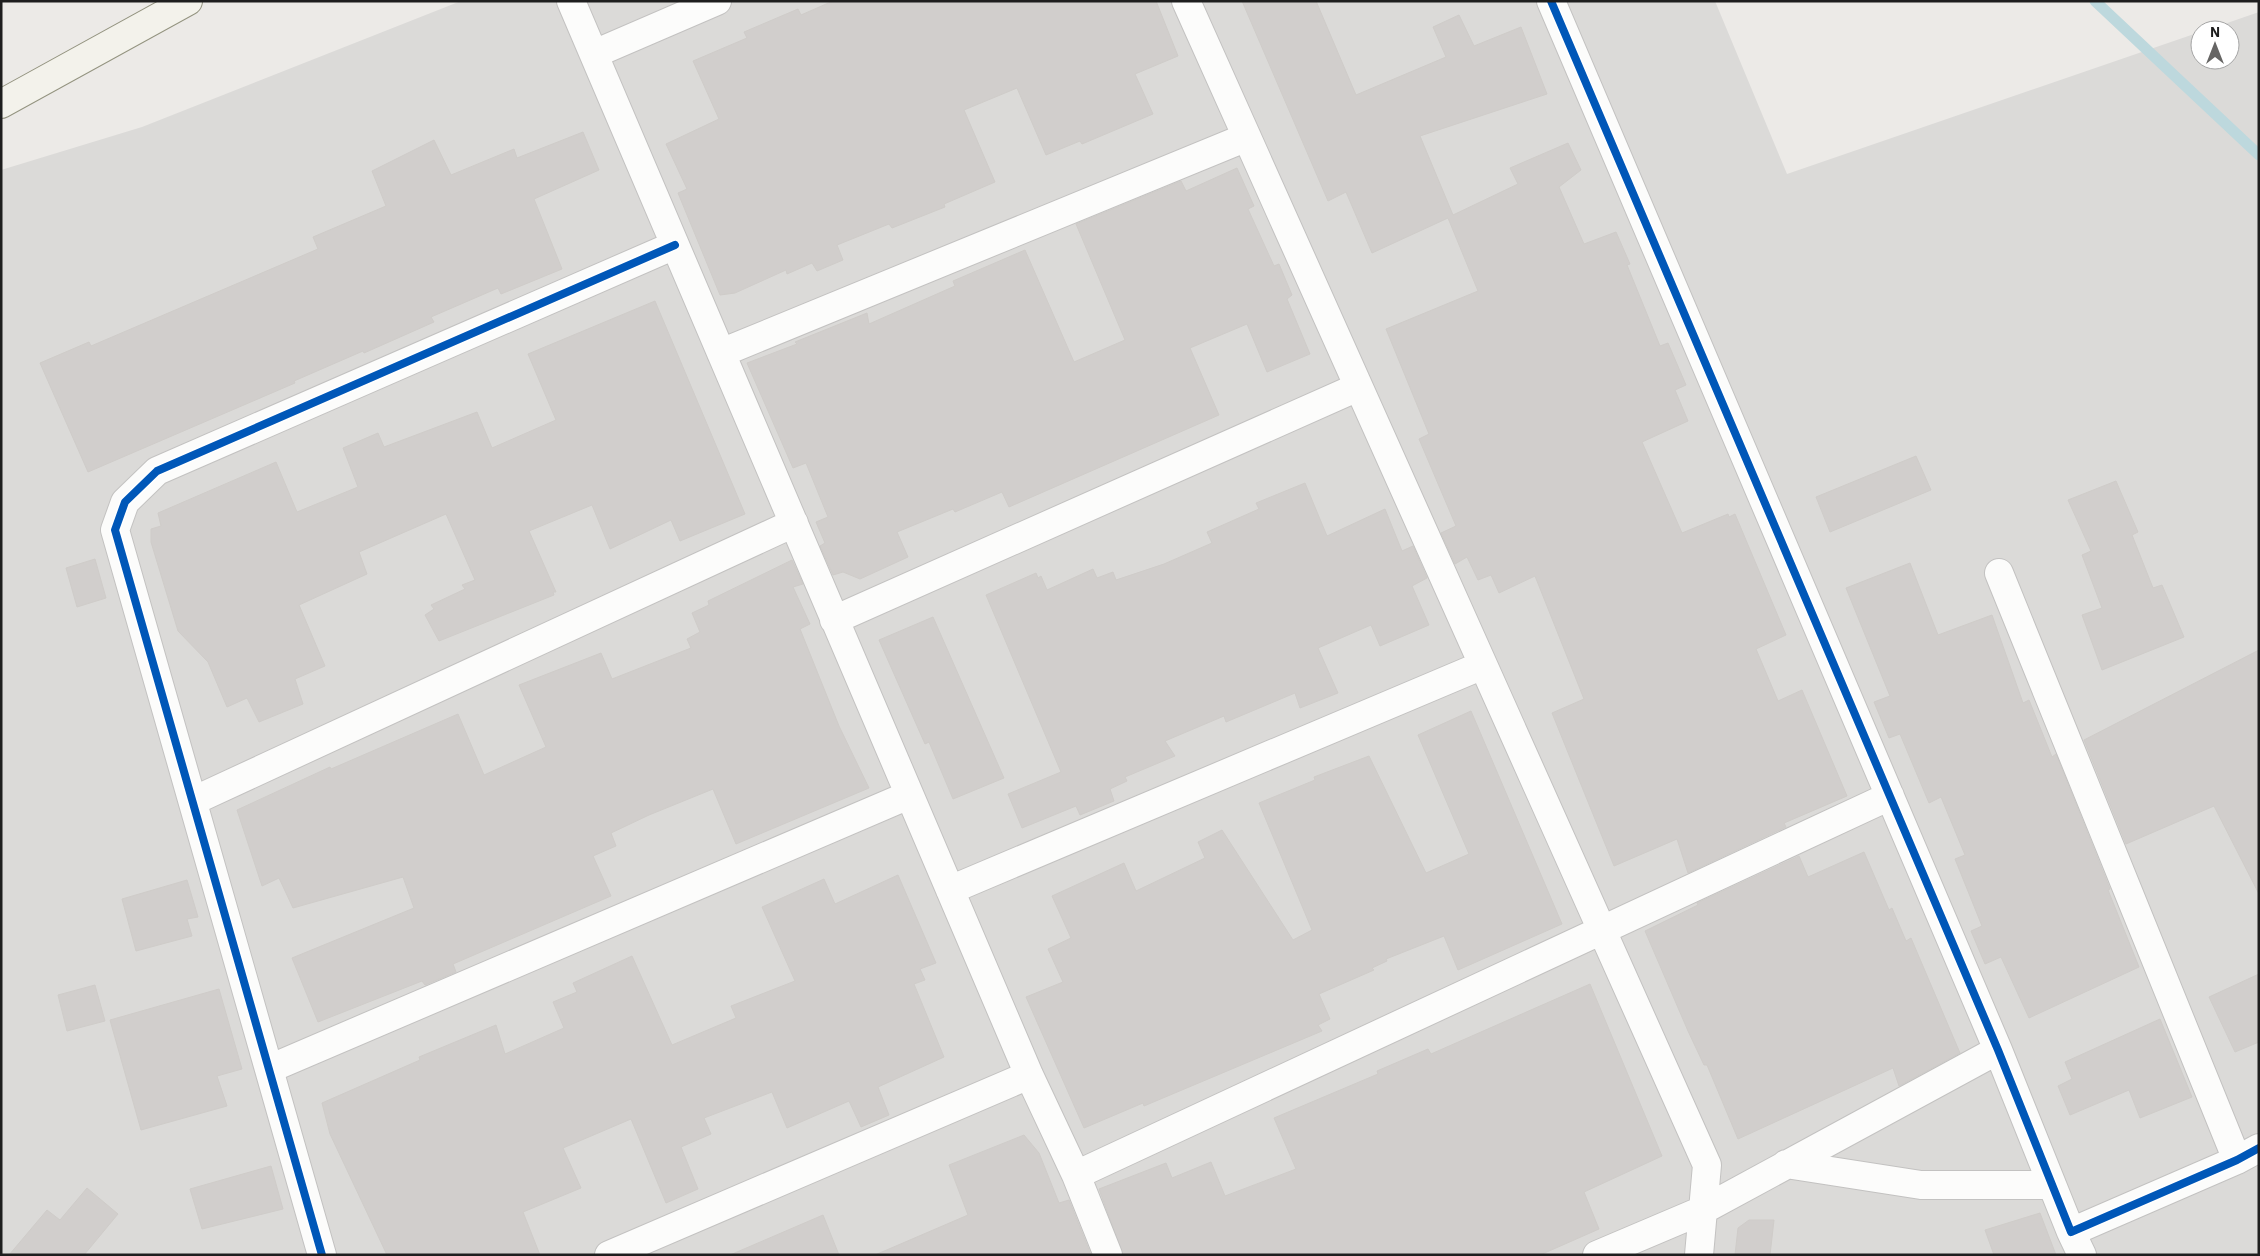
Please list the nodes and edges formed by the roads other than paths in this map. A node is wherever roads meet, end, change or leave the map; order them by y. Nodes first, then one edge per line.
1 (188, 1) edge
2 (571, 1) edge
3 (716, 1) edge
4 (1186, 1) edge
5 (1551, 1) edge
6 (594, 54) junction
7 (1, 104) edge
8 (1247, 137) junction
9 (675, 245) junction
10 (721, 353) junction
11 (1358, 386) junction
12 (794, 523) junction
13 (1999, 573) dead end
14 (834, 620) junction
15 (1483, 665) junction
16 (910, 795) junction
17 (1890, 796) junction
18 (193, 801) junction
19 (950, 890) junction
20 (1602, 930) junction
21 (1998, 1050) junction
22 (269, 1069) junction
23 (1029, 1076) junction
24 (2248, 1154) edge
25 (1786, 1164) junction
26 (1076, 1175) junction
27 (2052, 1185) junction
28 (1703, 1210) junction
29 (2076, 1243) edge
30 (322, 1255) edge
31 (609, 1255) edge
32 (1108, 1255) edge
33 (1597, 1255) edge
34 (1698, 1255) edge

1 - 7 main road
2 - 6 street
3 - 6 street
4 - 8 street
5 - 17 street
6 - 9 street
8 - 10 street
8 - 11 street
9 - 10 street
9 - 18 street
10 - 12 street
11 - 14 street
11 - 15 street
12 - 14 street
12 - 18 street
13 - 24 street
14 - 16 street
15 - 19 street
15 - 20 street
16 - 19 street
16 - 22 street
17 - 20 street
17 - 21 street
18 - 22 street
19 - 23 street
20 - 26 street
20 - 28 street
21 - 25 street
21 - 27 street
22 - 30 street
23 - 26 street
23 - 31 street
24 - 29 street
25 - 27 street
25 - 28 street
26 - 32 street
27 - 29 street
28 - 33 street
28 - 34 street

